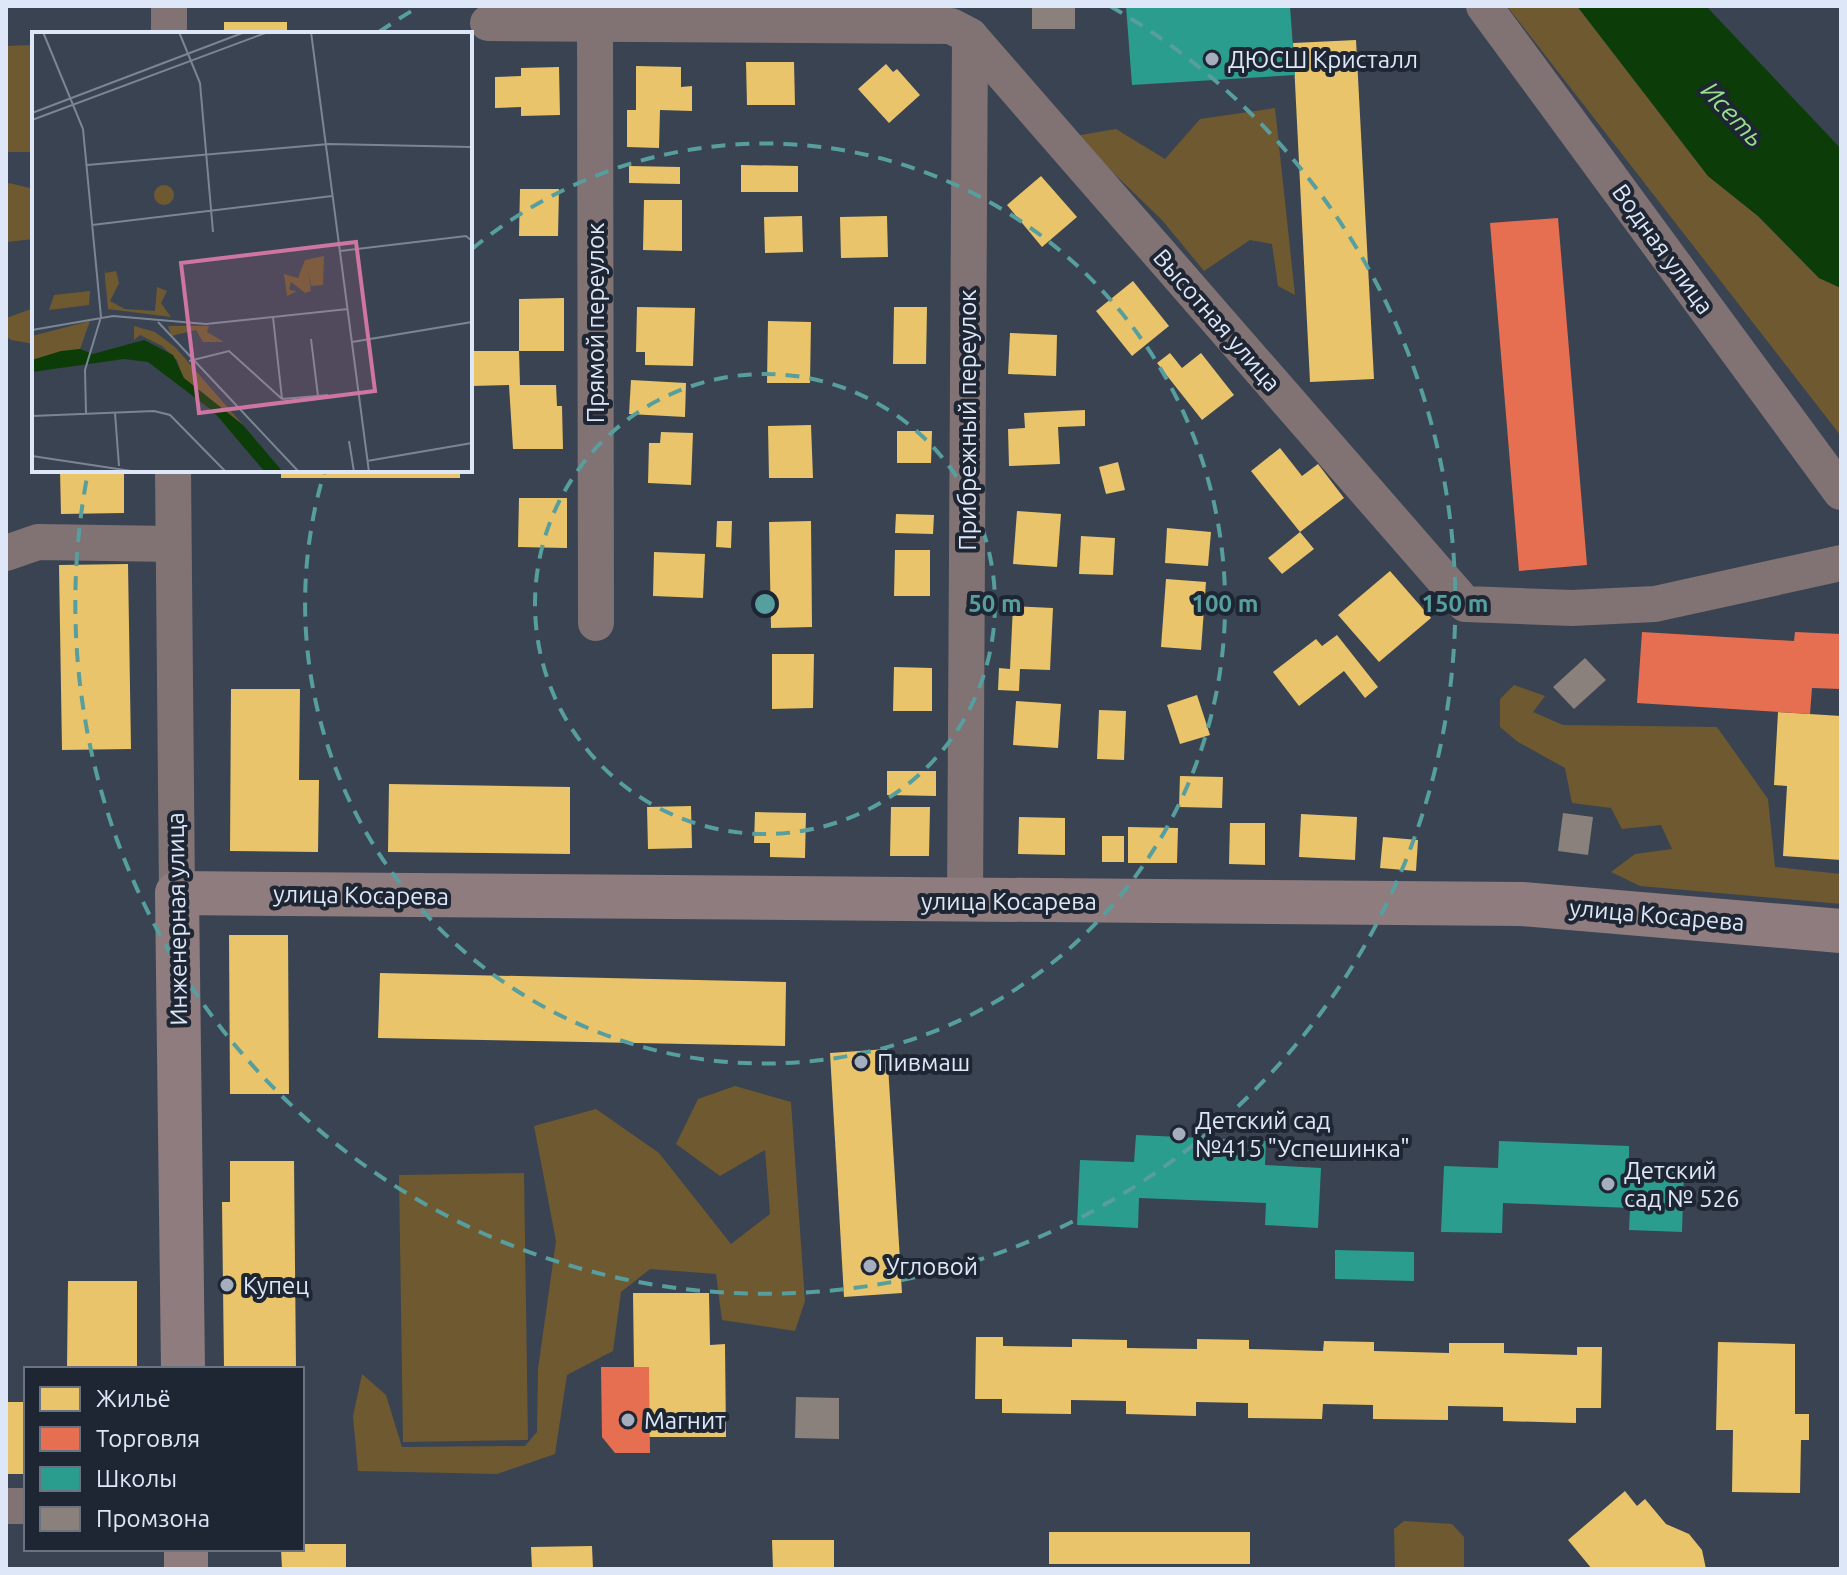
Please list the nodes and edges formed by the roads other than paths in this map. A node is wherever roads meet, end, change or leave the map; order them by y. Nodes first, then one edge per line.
1 (169, 6) edge
2 (1484, 6) edge
3 (488, 23) dead end
4 (595, 23) junction
5 (169, 32) edge
6 (970, 36) junction
7 (173, 472) edge
8 (1841, 492) edge
9 (173, 544) junction
10 (6, 553) edge
11 (1841, 563) edge
12 (596, 623) dead end
13 (177, 893) junction
14 (965, 901) junction
15 (1841, 931) edge
16 (183, 1367) edge

1 - 5 street
2 - 8 street, Водная улица
3 - 4 street
4 - 6 street
4 - 12 street, Прямой переулок
6 - 11 street, Высотная улица
6 - 14 street, Прибрежный переулок
7 - 9 street, Инженерная улица
9 - 10 street
9 - 13 street, Инженерная улица
13 - 14 street, улица Косарева
13 - 16 street, Инженерная улица
14 - 15 street, улица Косарева

